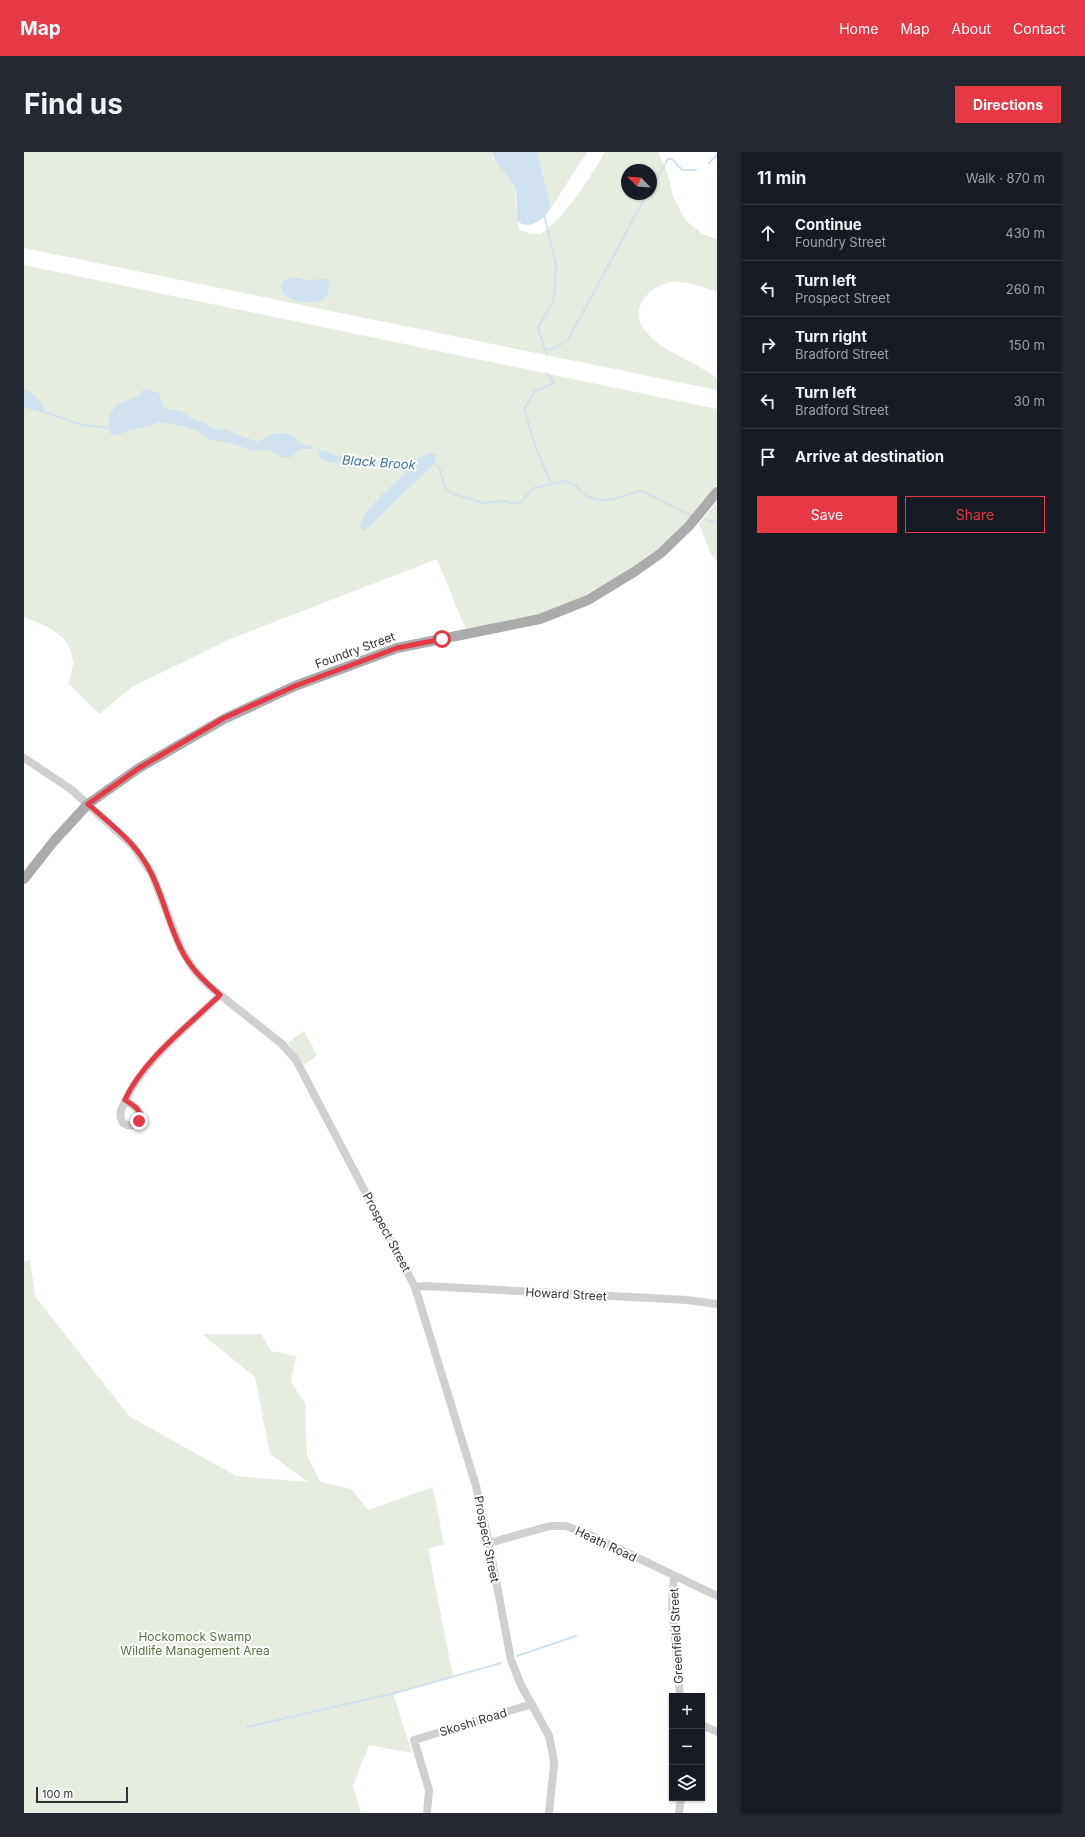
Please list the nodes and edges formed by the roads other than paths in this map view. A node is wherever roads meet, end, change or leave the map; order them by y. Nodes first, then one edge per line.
1 (717, 492) edge
2 (24, 758) edge
3 (88, 804) junction
4 (24, 879) edge
5 (220, 995) junction
6 (125, 1100) dead end
7 (416, 1287) junction
8 (717, 1304) edge
9 (489, 1543) junction
10 (674, 1577) junction
11 (717, 1596) edge
12 (680, 1693) edge
13 (532, 1704) junction
14 (705, 1726) edge
15 (717, 1732) edge
16 (681, 1801) edge
17 (427, 1813) edge
18 (549, 1813) edge
19 (679, 1813) edge

1 - 3 main road, Foundry Street
2 - 3 street, Prospect Street
3 - 4 main road, Foundry Street
3 - 5 street, Prospect Street
5 - 6 street
5 - 7 street, Prospect Street
7 - 8 street, Howard Street
7 - 9 street, Prospect Street
9 - 10 street, Heath Road
9 - 13 street, Prospect Street
10 - 11 street, Heath Road
10 - 12 street, Greenfield Street
13 - 17 street, Skoshi Road
13 - 18 street, Prospect Street
14 - 15 street
16 - 19 street

